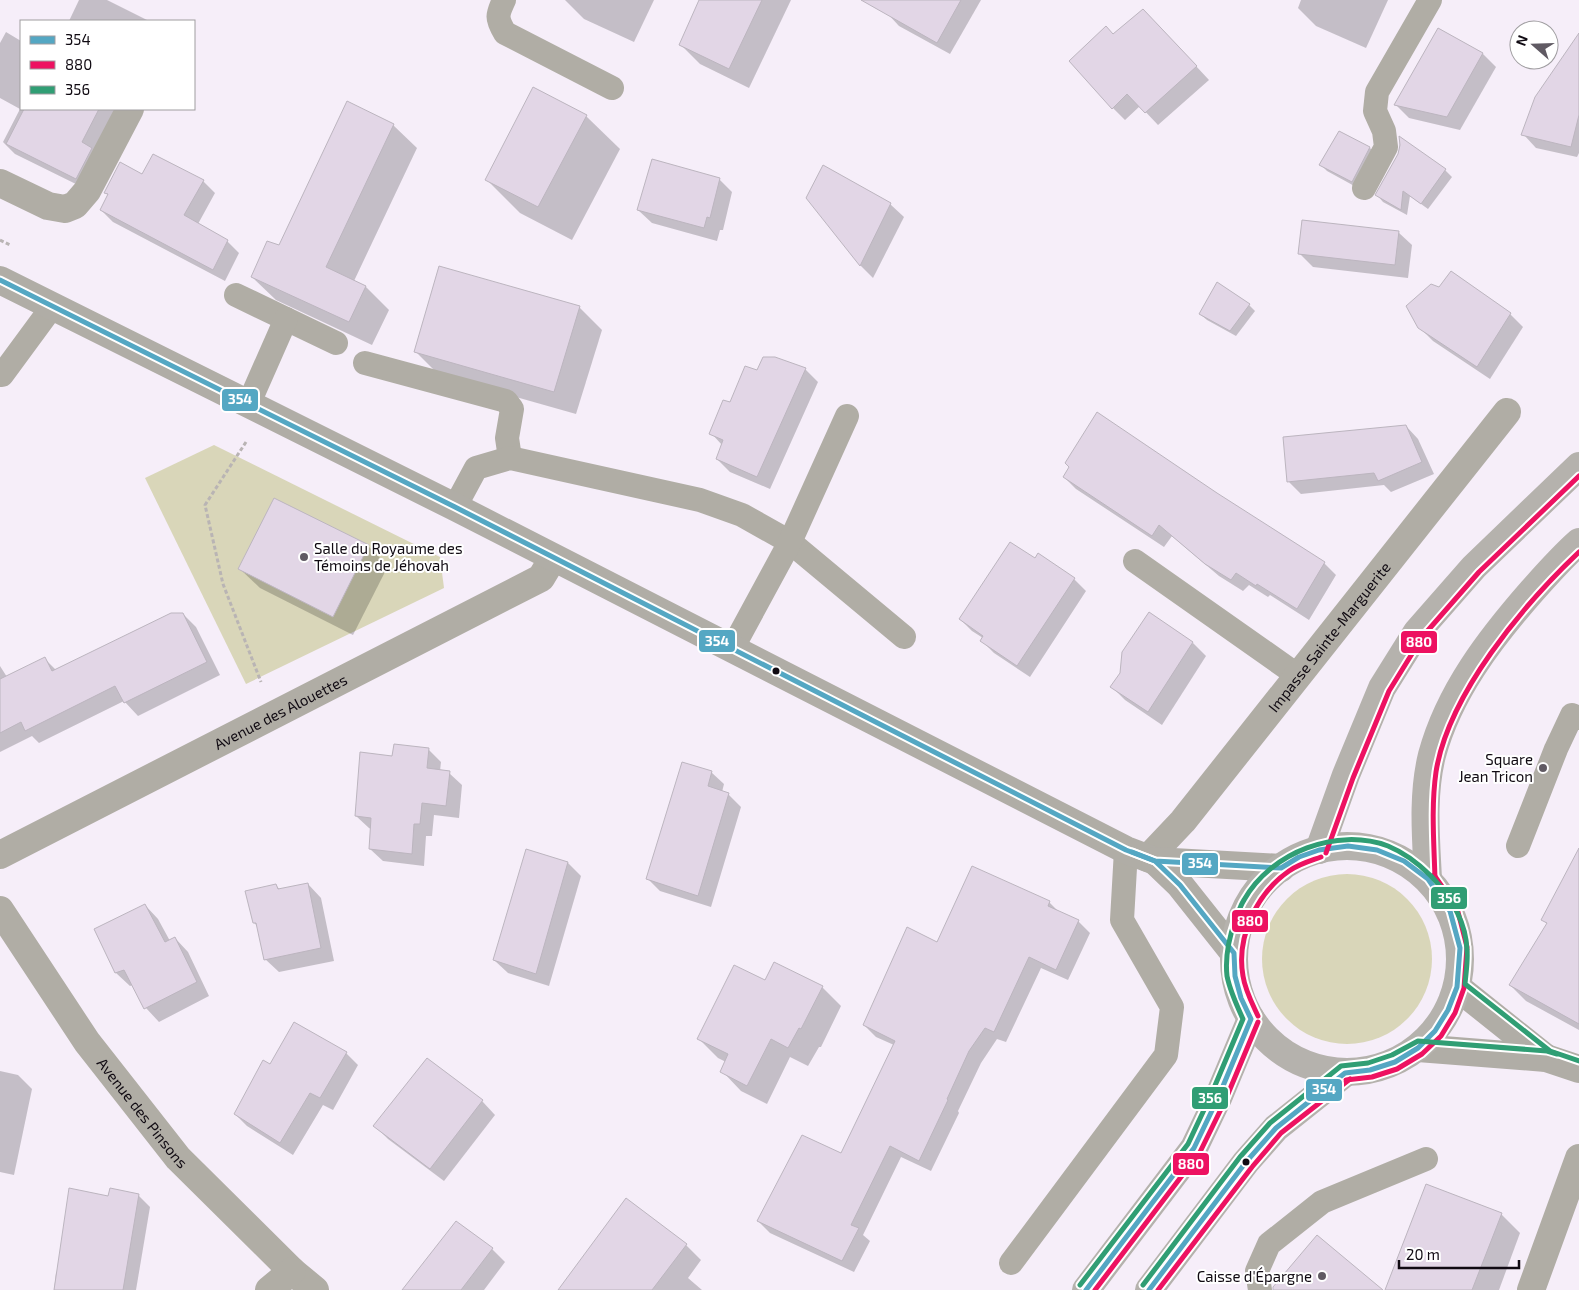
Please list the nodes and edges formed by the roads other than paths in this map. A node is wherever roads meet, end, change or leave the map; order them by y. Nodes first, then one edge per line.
1 (504, 0) edge
2 (1430, 0) edge
3 (612, 88) dead end
4 (129, 110) edge
5 (0, 183) edge
6 (1364, 188) dead end
7 (0, 280) edge
8 (236, 295) dead end
9 (52, 307) junction
10 (286, 320) junction
11 (336, 343) dead end
12 (366, 363) dead end
13 (0, 374) edge
14 (257, 408) junction
15 (1507, 412) dead end
16 (847, 416) dead end
17 (510, 458) junction
18 (1579, 466) edge
19 (455, 507) junction
20 (790, 542) junction
21 (1579, 542) edge
22 (553, 558) junction
23 (1134, 561) dead end
24 (904, 636) dead end
25 (732, 650) junction
26 (1298, 676) junction
27 (1577, 712) edge
28 (1518, 846) dead end
29 (1319, 850) junction
30 (0, 855) edge
31 (1143, 856) junction
32 (1281, 868) junction
33 (1428, 879) junction
34 (0, 910) edge
35 (1234, 953) junction
36 (1457, 987) junction
37 (1251, 1019) junction
38 (1418, 1048) junction
39 (1546, 1058) junction
40 (1579, 1069) edge
41 (1345, 1073) junction
42 (1579, 1158) edge
43 (1426, 1159) dead end
44 (1011, 1263) dead end
45 (292, 1270) junction
46 (269, 1290) edge
47 (315, 1290) edge
48 (1086, 1290) edge
49 (1149, 1290) edge
50 (1260, 1290) edge
51 (1530, 1290) edge

1 - 3 lane
2 - 6 lane
4 - 5 street
7 - 9 main road
8 - 10 lane
9 - 13 lane
9 - 14 main road
10 - 11 lane
10 - 14 lane
12 - 17 lane
14 - 19 main road
15 - 26 street, Impasse Sainte-Marguerite
16 - 20 lane
17 - 19 lane
17 - 20 lane
18 - 29 main road
19 - 22 main road
20 - 24 lane
20 - 25 lane
21 - 33 main road
22 - 25 main road
22 - 30 street, Avenue des Alouettes
23 - 26 lane
25 - 31 main road
26 - 31 street, Impasse Sainte-Marguerite
27 - 28 lane
29 - 32 main road
29 - 33 main road
31 - 32 main road
31 - 35 main road
31 - 44 lane
32 - 35 main road
33 - 36 main road
34 - 45 street, Avenue des Pinsons
35 - 37 main road
36 - 38 main road
36 - 39 main road
37 - 41 main road
37 - 48 main road
38 - 39 main road
38 - 41 main road
39 - 40 main road
41 - 49 main road
42 - 51 street
43 - 50 lane
45 - 46 street
45 - 47 street, Avenue des Pinsons

